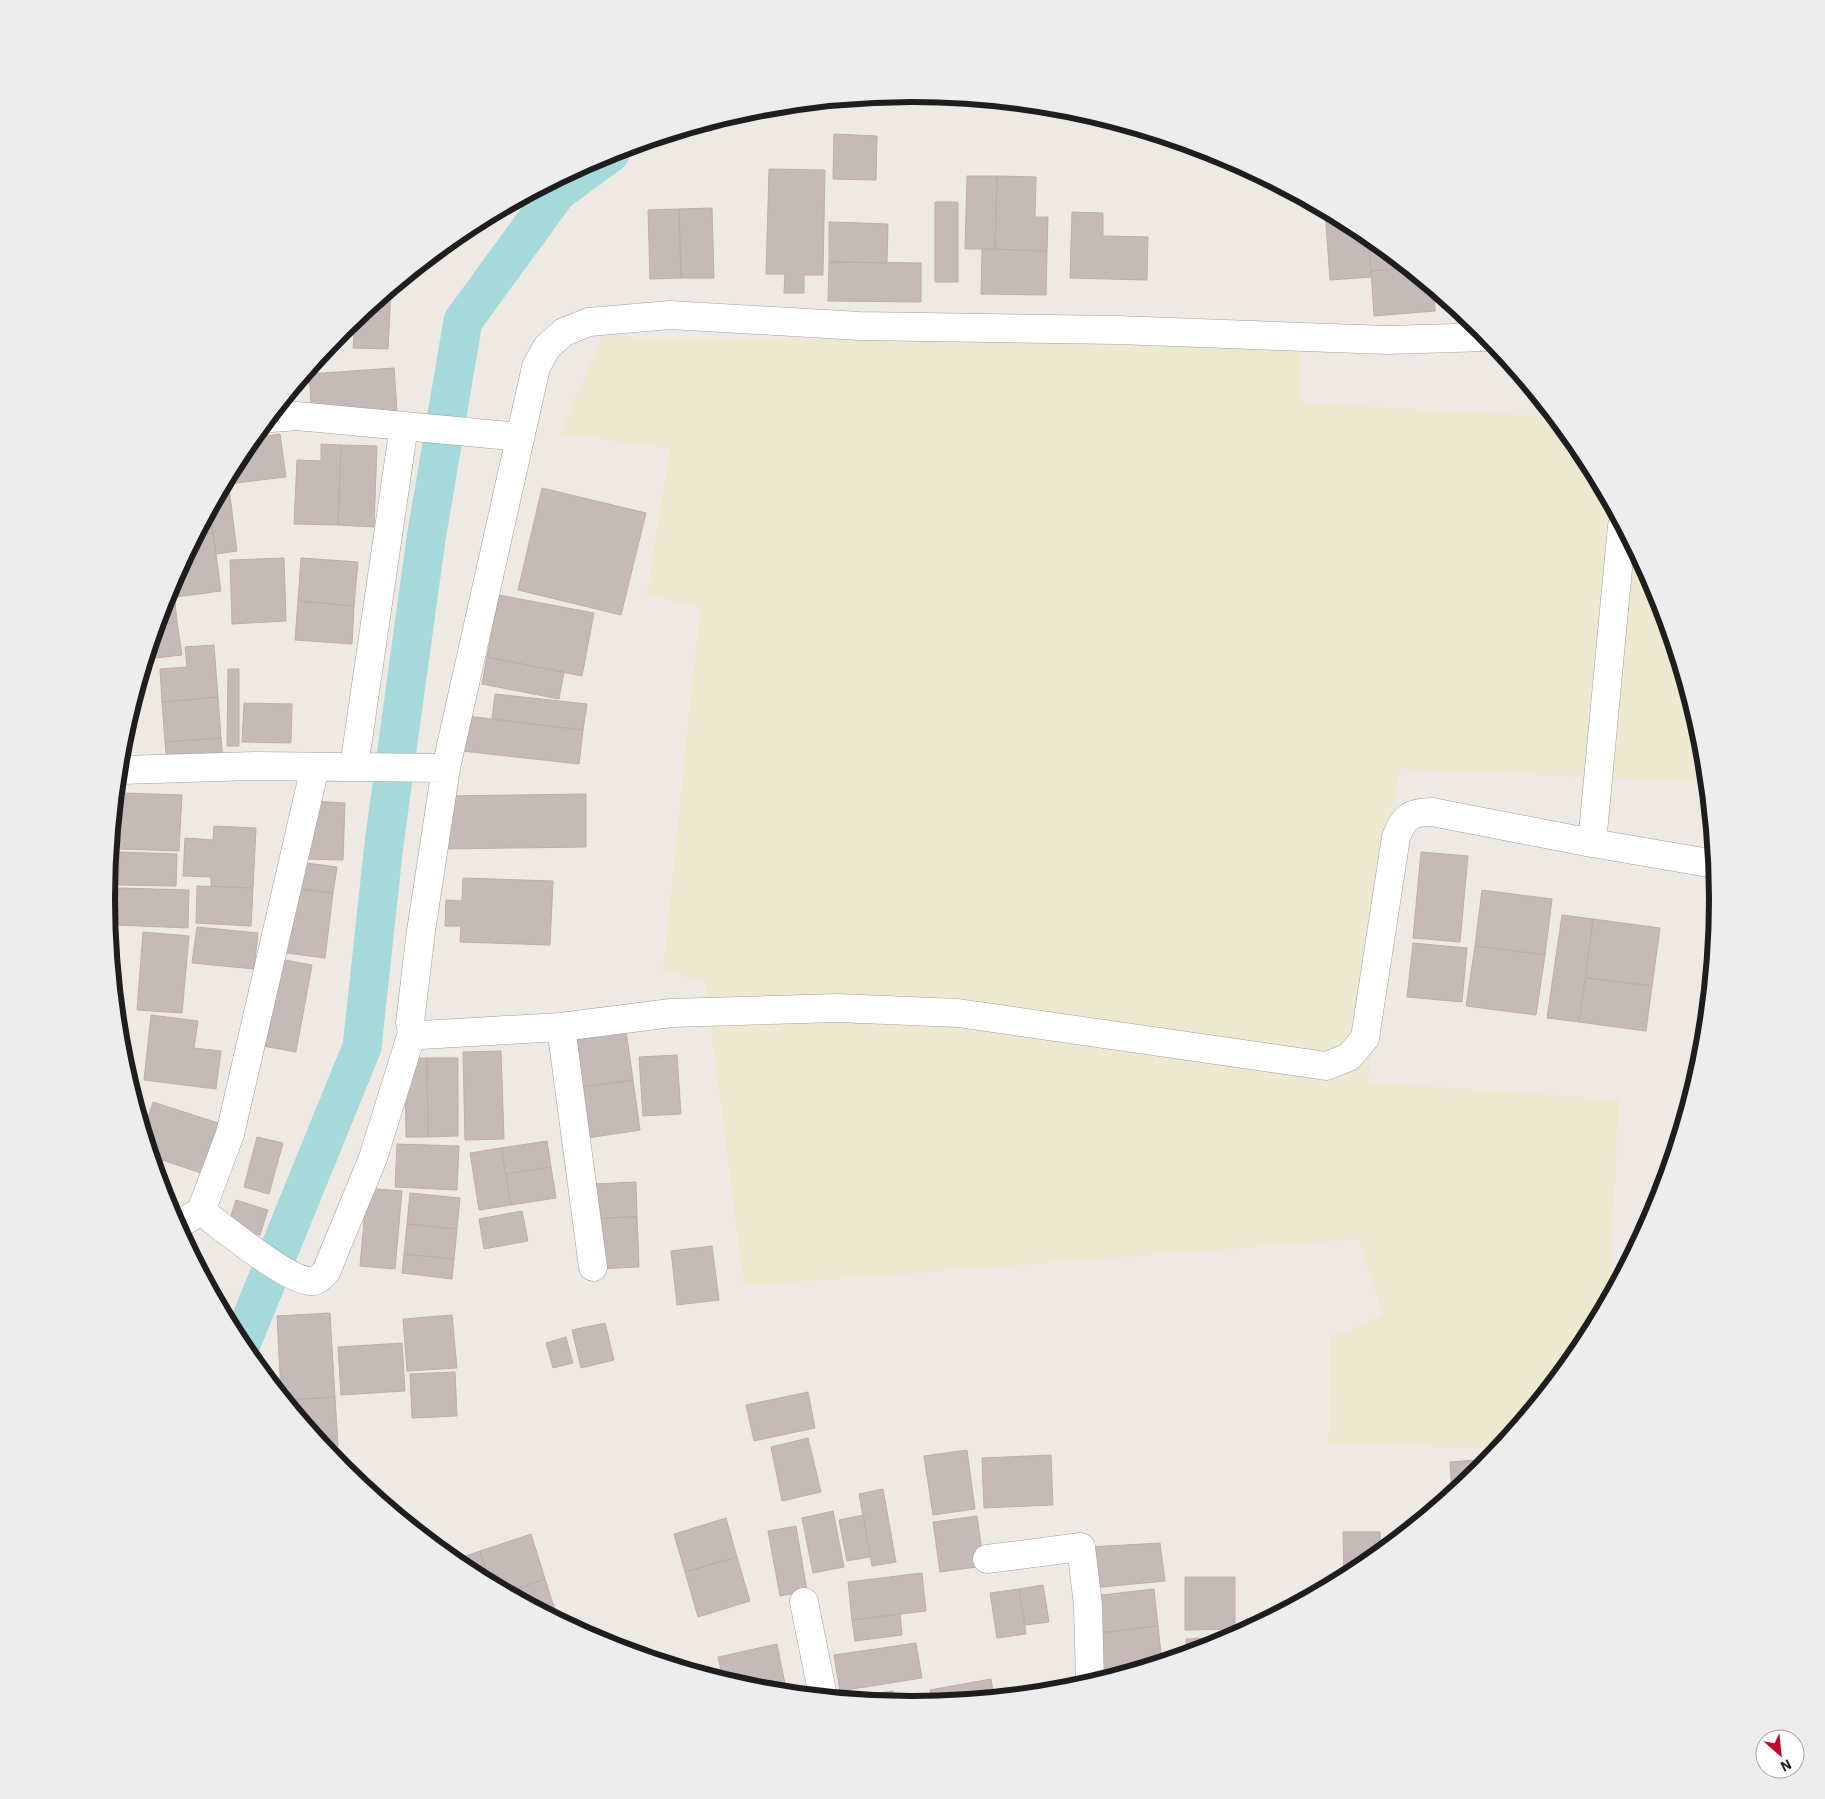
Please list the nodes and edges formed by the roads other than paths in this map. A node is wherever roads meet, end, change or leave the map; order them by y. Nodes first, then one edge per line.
1 (1476, 336) edge
2 (278, 417) edge
3 (417, 427) junction
4 (520, 437) junction
5 (1621, 536) edge
6 (315, 767) junction
7 (366, 767) junction
8 (433, 768) junction
9 (126, 770) edge
10 (1592, 843) junction
11 (1709, 863) edge
12 (561, 1027) junction
13 (412, 1033) junction
14 (201, 1211) junction
15 (183, 1220) edge
16 (593, 1267) dead end
17 (987, 1559) dead end
18 (804, 1602) dead end
19 (1090, 1676) edge
20 (822, 1691) edge

1 - 4 street
2 - 3 street
3 - 4 street
3 - 7 street
4 - 8 street
5 - 10 street
6 - 7 street
6 - 9 street
6 - 14 street
7 - 8 street
8 - 13 street
10 - 11 street
10 - 12 street
12 - 13 street
12 - 16 street
13 - 14 street
14 - 15 street
17 - 19 street
18 - 20 street

